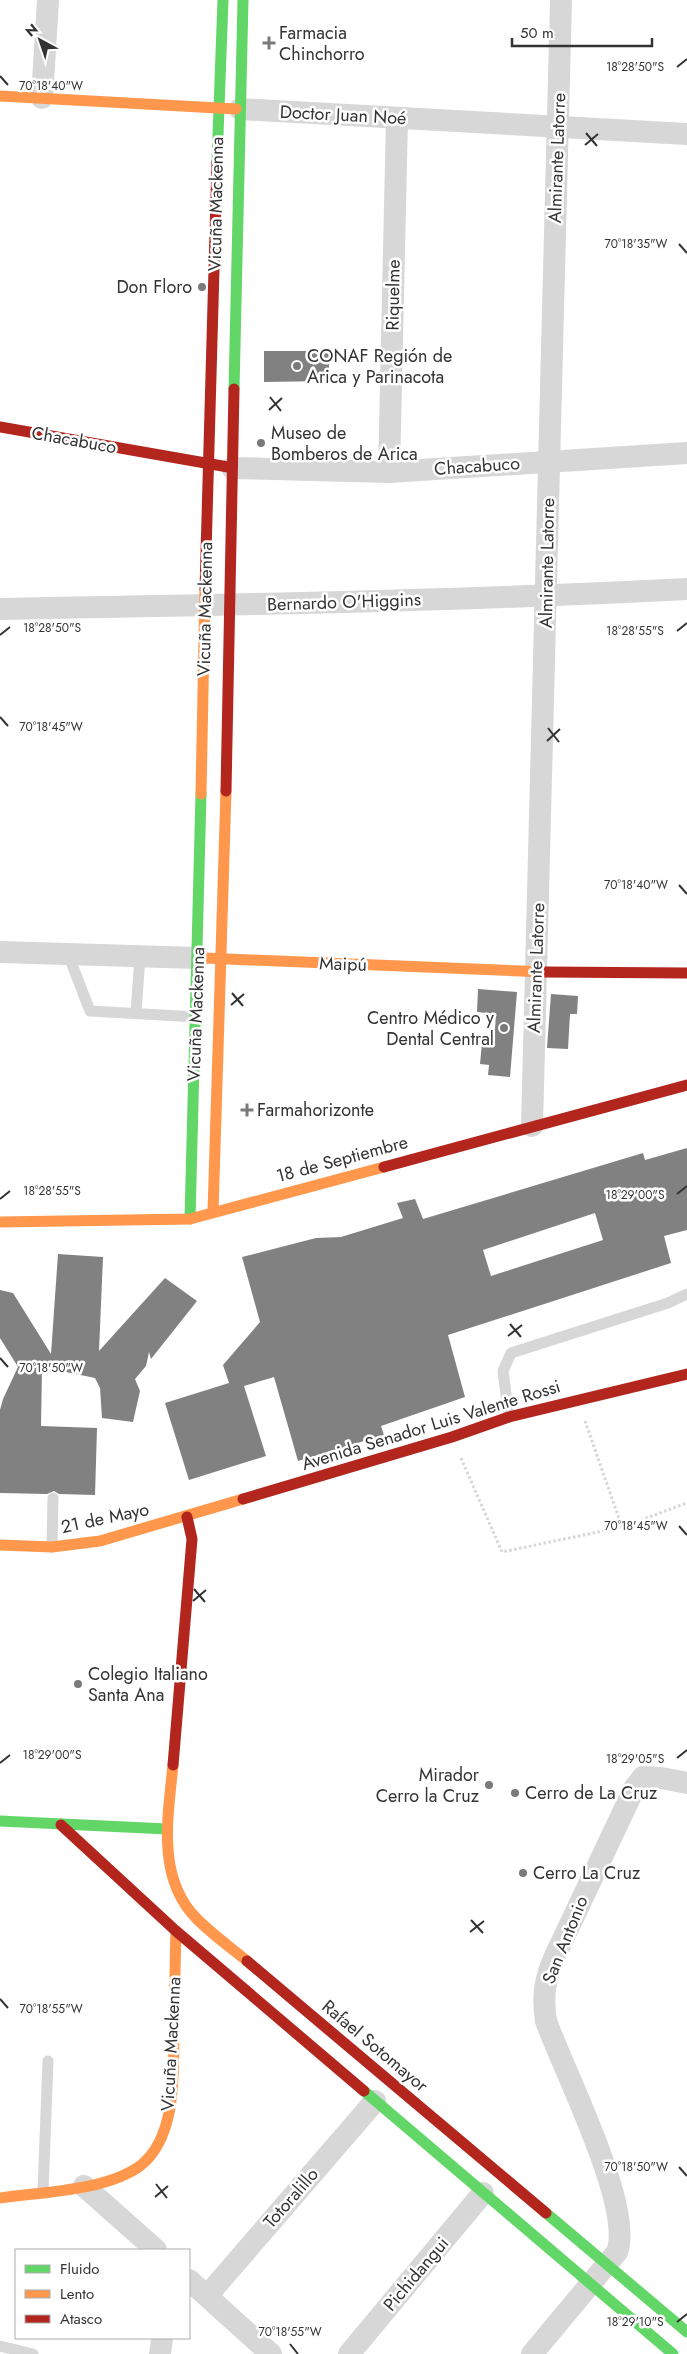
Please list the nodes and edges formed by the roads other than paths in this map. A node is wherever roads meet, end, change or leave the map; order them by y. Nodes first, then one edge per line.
1 (48, 0) edge
2 (223, 0) edge
3 (243, 0) edge
4 (561, 0) edge
5 (0, 96) edge
6 (42, 98) junction
7 (229, 108) junction
8 (397, 118) junction
9 (558, 126) junction
10 (687, 134) edge
11 (0, 427) edge
12 (687, 453) edge
13 (549, 462) junction
14 (209, 464) junction
15 (232, 468) junction
16 (389, 472) junction
17 (687, 589) edge
18 (546, 596) junction
19 (205, 605) junction
20 (229, 606) junction
21 (0, 609) edge
22 (0, 952) edge
23 (68, 954) junction
24 (140, 956) junction
25 (198, 958) junction
26 (222, 959) junction
27 (536, 972) junction
28 (687, 973) edge
29 (136, 1014) junction
30 (197, 1016) junction
31 (687, 1085) edge
32 (532, 1126) junction
33 (212, 1212) junction
34 (190, 1218) junction
35 (0, 1222) edge
36 (687, 1294) edge
37 (687, 1374) edge
38 (508, 1417) junction
39 (53, 1498) dead end
40 (187, 1517) junction
41 (0, 1545) edge
42 (52, 1547) junction
43 (687, 1783) edge
44 (0, 1821) edge
45 (61, 1825) junction
46 (167, 1829) junction
47 (208, 1928) junction
48 (176, 1931) junction
49 (48, 2062) dead end
50 (375, 2101) junction
51 (84, 2186) junction
52 (43, 2191) junction
53 (483, 2193) junction
54 (0, 2198) edge
55 (155, 2249) edge
56 (608, 2264) junction
57 (190, 2281) edge
58 (590, 2285) junction
59 (206, 2296) junction
60 (687, 2332) edge
61 (162, 2339) edge
62 (0, 2346) edge
63 (33, 2354) edge
64 (160, 2354) edge
65 (271, 2354) edge
66 (350, 2354) edge
67 (532, 2354) edge
68 (673, 2354) edge

1 - 6 street
2 - 7 main road, Vicuña Mackenna
3 - 7 main road, Vicuña Mackenna
4 - 9 street, Almirante Latorre
5 - 6 main road, Doctor Juan Noé
6 - 7 main road, Doctor Juan Noé
7 - 8 street, Doctor Juan Noé
7 - 14 main road, Vicuña Mackenna
7 - 15 main road, Vicuña Mackenna
8 - 9 street, Doctor Juan Noé
8 - 16 street, Riquelme
9 - 10 street, Doctor Juan Noé
9 - 13 street, Almirante Latorre
11 - 14 main road, Chacabuco
12 - 13 street, Chacabuco
13 - 16 street, Chacabuco
13 - 18 street, Almirante Latorre
14 - 15 main road, Chacabuco
14 - 19 main road, Vicuña Mackenna
15 - 16 street, Chacabuco
15 - 20 main road, Vicuña Mackenna
17 - 18 street, Bernardo O'Higgins
18 - 20 street, Bernardo O'Higgins
18 - 27 street, Almirante Latorre
19 - 20 street, Bernardo O'Higgins
19 - 21 street, Bernardo O'Higgins
19 - 25 main road, Vicuña Mackenna
20 - 26 main road, Vicuña Mackenna
22 - 23 street, Maipú
23 - 24 street, Maipú
23 - 29 lane
24 - 25 street, Maipú
24 - 29 lane
25 - 26 main road, Maipú
25 - 30 main road, Vicuña Mackenna
26 - 27 main road, Maipú
26 - 33 main road, Vicuña Mackenna
27 - 28 main road, Maipú
27 - 32 street, Almirante Latorre
29 - 30 lane
30 - 34 main road, Vicuña Mackenna
31 - 32 main road, 18 de Septiembre
32 - 33 main road, 18 de Septiembre
33 - 34 main road, 18 de Septiembre
34 - 35 main road, 18 de Septiembre
36 - 38 lane
37 - 38 main road, Avenida Senador Luis Valente Rossi
38 - 40 main road, Avenida Senador Luis Valente Rossi
39 - 42 lane
40 - 42 main road, 21 de Mayo
40 - 46 main road
41 - 42 main road, 21 de Mayo
43 - 56 street, San Antonio
44 - 45 main road
45 - 46 main road
45 - 48 main road
46 - 47 main road, Rafael Sotomayor
47 - 48 main road
47 - 56 main road, Rafael Sotomayor
48 - 50 main road
48 - 51 main road, Vicuña Mackenna
49 - 52 lane
50 - 53 main road
50 - 59 street, Totoralillo
51 - 52 main road
51 - 55 street
52 - 54 main road
53 - 58 main road
53 - 66 street, Pichidangui
56 - 58 street
56 - 60 main road, Rafael Sotomayor
57 - 59 street
58 - 67 street
58 - 68 main road
59 - 65 street
61 - 64 street
62 - 63 lane

